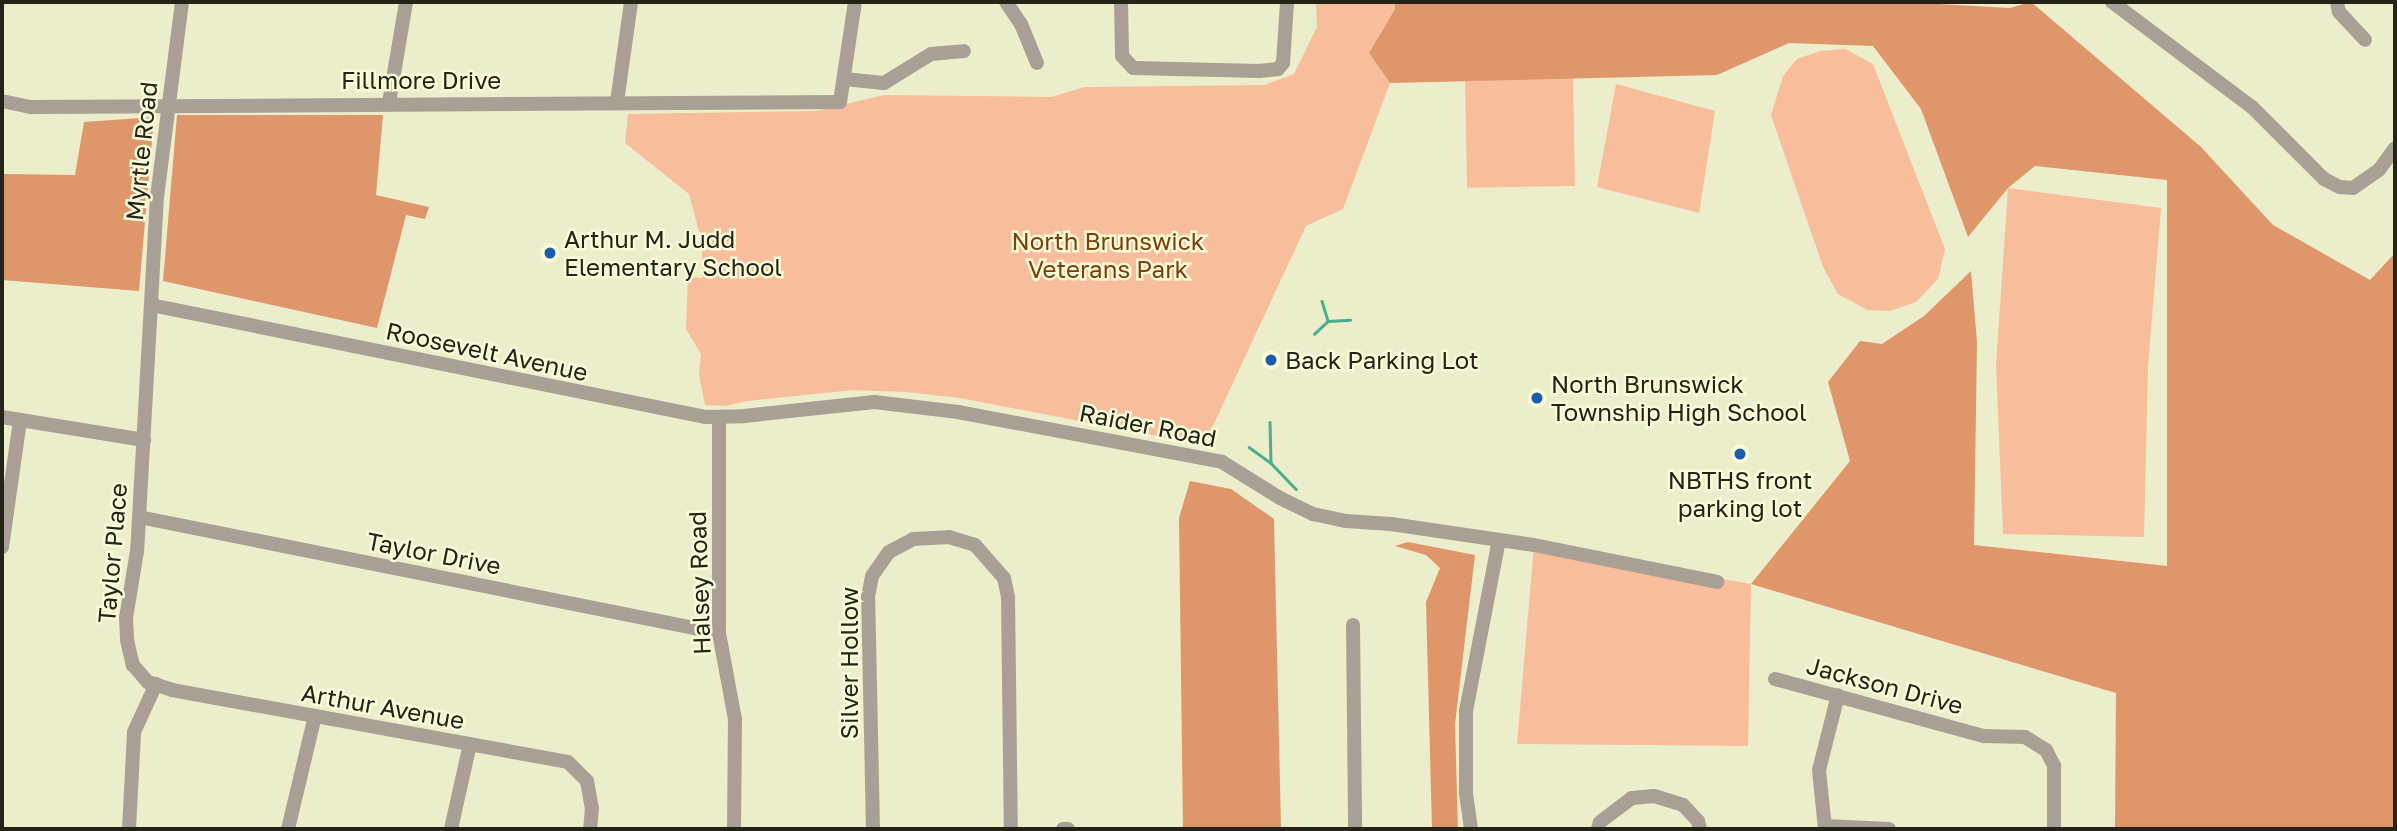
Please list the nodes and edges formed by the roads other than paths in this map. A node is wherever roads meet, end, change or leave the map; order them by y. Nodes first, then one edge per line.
1 (182, 2) edge
2 (406, 2) edge
3 (631, 2) edge
4 (855, 2) edge
5 (1006, 2) edge
6 (1121, 2) edge
7 (1286, 2) edge
8 (2112, 2) edge
9 (2337, 2) edge
10 (2365, 40) dead end
11 (964, 51) dead end
12 (1037, 63) dead end
13 (844, 79) junction
14 (2, 101) edge
15 (617, 102) junction
16 (389, 103) junction
17 (168, 104) junction
18 (2395, 148) edge
19 (151, 305) junction
20 (816, 407) joint
21 (2, 417) edge
22 (719, 418) junction
23 (20, 420) junction
24 (144, 440) junction
25 (139, 517) junction
26 (1499, 540) junction
27 (2, 547) edge
28 (1717, 582) dead end
29 (1353, 625) dead end
30 (719, 632) junction
31 (1775, 680) dead end
32 (156, 684) junction
33 (1838, 695) junction
34 (315, 716) junction
35 (470, 744) junction
36 (1825, 828) edge
37 (129, 829) edge
38 (288, 829) edge
39 (451, 829) edge
40 (590, 829) edge
41 (734, 829) edge
42 (873, 829) edge
43 (1011, 829) edge
44 (1063, 829) edge
45 (1068, 829) edge
46 (1355, 829) edge
47 (1471, 829) edge
48 (1598, 829) edge
49 (1700, 829) edge
50 (1889, 829) edge
51 (2054, 829) edge

1 - 17 street, Myrtle Road
2 - 16 street
3 - 15 street
4 - 13 street
5 - 12 street
6 - 7 street
8 - 18 street
9 - 10 street
11 - 13 street
13 - 15 street, Fillmore Drive
14 - 17 street, Fillmore Drive
15 - 16 street, Fillmore Drive
16 - 17 street, Fillmore Drive
17 - 19 street, Myrtle Road
19 - 22 street, Roosevelt Avenue
19 - 24 street, Taylor Place
20 - 22 street, Roosevelt Avenue
20 - 26 street, Raider Road
21 - 23 street
22 - 30 street, Halsey Road
23 - 24 street
23 - 27 street
24 - 25 street, Taylor Place
25 - 30 street, Taylor Drive
25 - 32 street, Taylor Place
26 - 28 street, Raider Road
26 - 47 street
29 - 46 street
30 - 41 street, Halsey Road
31 - 33 street, Jackson Drive
32 - 34 street, Arthur Avenue
32 - 37 street
33 - 36 street
33 - 51 street, Jackson Drive
34 - 35 street, Arthur Avenue
34 - 38 street
35 - 39 street
35 - 40 street, Arthur Avenue
36 - 50 street
42 - 43 street, Silver Hollow
44 - 45 street
48 - 49 street

